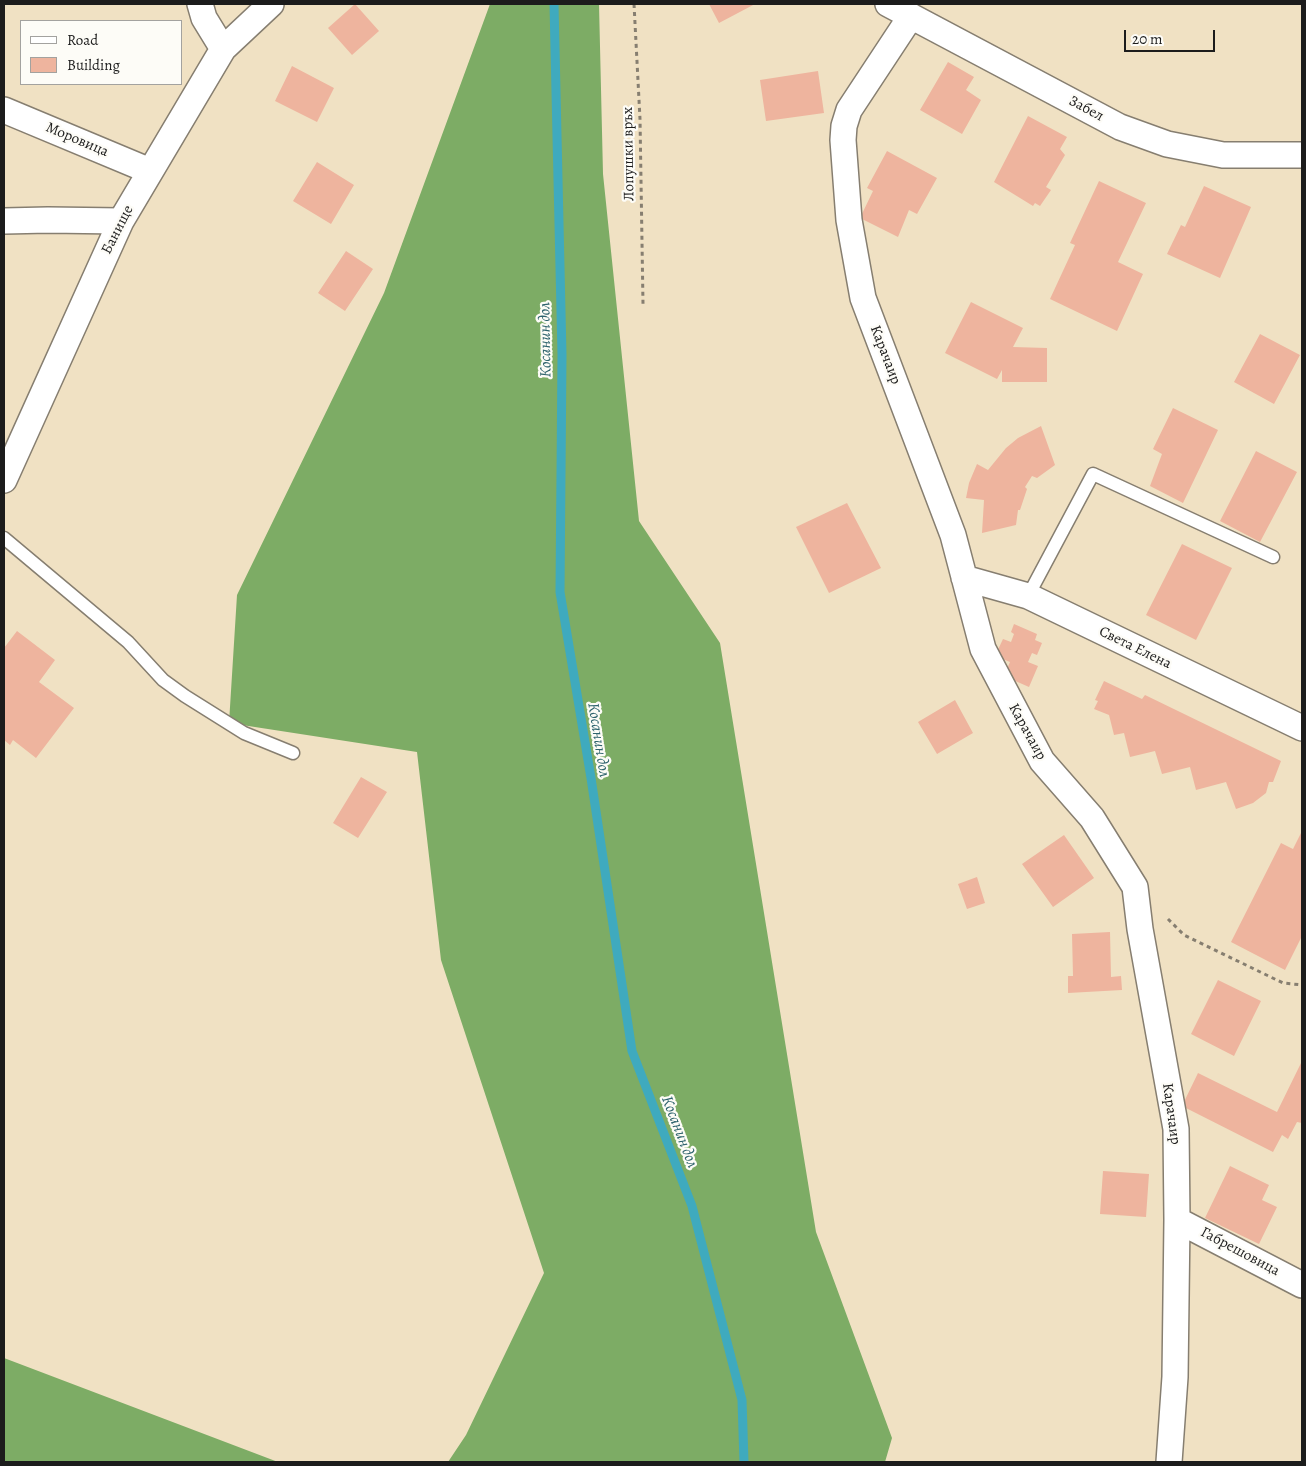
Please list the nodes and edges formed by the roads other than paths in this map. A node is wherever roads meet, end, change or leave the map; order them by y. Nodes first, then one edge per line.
1 (200, 4) edge
2 (271, 4) edge
3 (888, 4) edge
4 (911, 16) junction
5 (223, 49) junction
6 (4, 110) edge
7 (1302, 155) edge
8 (150, 171) junction
9 (4, 221) edge
10 (121, 221) junction
11 (4, 480) edge
12 (4, 538) edge
13 (1273, 557) dead end
14 (964, 578) junction
15 (1028, 596) junction
16 (1302, 728) edge
17 (293, 753) dead end
18 (1177, 1220) junction
19 (1302, 1285) edge
20 (1169, 1462) edge

1 - 5 street
2 - 5 street, Банище
3 - 4 street, Забел
4 - 7 street, Забел
4 - 14 street, Карачаир
5 - 8 street, Банище
6 - 8 street, Моровица
8 - 10 street, Банище
9 - 10 street
10 - 11 street, Банище
12 - 17 lane
13 - 15 lane
14 - 15 street, Света Елена
14 - 18 street, Карачаир
15 - 16 street, Света Елена
18 - 19 street, Габрешовица
18 - 20 street, Карачаир

